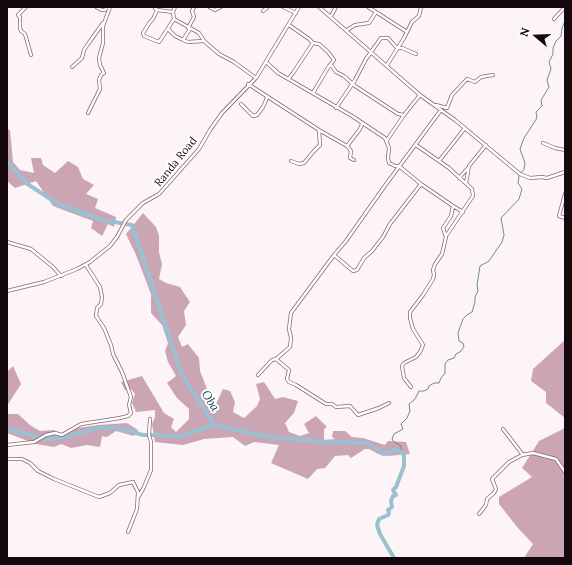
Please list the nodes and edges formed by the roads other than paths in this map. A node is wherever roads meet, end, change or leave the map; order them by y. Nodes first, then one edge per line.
1 (26, 7) edge
2 (96, 7) edge
3 (109, 7) edge
4 (154, 7) edge
5 (175, 7) edge
6 (194, 7) edge
7 (209, 7) edge
8 (221, 7) edge
9 (268, 7) edge
10 (283, 7) edge
11 (299, 7) edge
12 (319, 7) edge
13 (336, 7) edge
14 (368, 7) edge
15 (421, 7) edge
16 (565, 7) edge
17 (157, 10) junction
18 (263, 11) dead end
19 (173, 12) junction
20 (376, 12) junction
21 (296, 13) junction
22 (331, 16) junction
23 (174, 19) junction
24 (554, 19) dead end
25 (103, 23) junction
26 (289, 25) junction
27 (189, 28) junction
28 (168, 29) junction
29 (347, 30) junction
30 (407, 32) junction
31 (183, 40) junction
32 (204, 41) junction
33 (312, 43) junction
34 (398, 48) junction
35 (371, 51) junction
36 (416, 54) dead end
37 (31, 55) dead end
38 (266, 62) junction
39 (387, 65) junction
40 (330, 66) junction
41 (72, 67) dead end
42 (493, 75) dead end
43 (256, 78) junction
44 (289, 78) junction
45 (248, 84) junction
46 (352, 84) junction
47 (313, 93) junction
48 (266, 95) junction
49 (420, 95) junction
50 (241, 104) dead end
51 (435, 105) junction
52 (336, 108) junction
53 (441, 110) junction
54 (88, 113) dead end
55 (404, 115) junction
56 (362, 123) junction
57 (465, 128) junction
58 (319, 130) junction
59 (386, 140) junction
60 (543, 143) dead end
61 (486, 144) junction
62 (416, 145) junction
63 (347, 146) junction
64 (565, 150) edge
65 (354, 160) dead end
66 (291, 161) dead end
67 (438, 161) junction
68 (399, 166) junction
69 (469, 166) junction
70 (565, 172) edge
71 (459, 178) junction
72 (421, 184) junction
73 (466, 184) junction
74 (565, 194) edge
75 (453, 206) junction
76 (463, 212) junction
77 (565, 218) edge
78 (446, 237) junction
79 (7, 242) edge
80 (334, 255) junction
81 (86, 264) junction
82 (61, 276) junction
83 (7, 291) edge
84 (276, 359) junction
85 (258, 375) dead end
86 (411, 387) dead end
87 (389, 403) dead end
88 (150, 419) dead end
89 (503, 429) dead end
90 (7, 445) edge
91 (523, 455) junction
92 (7, 459) edge
93 (565, 472) edge
94 (138, 498) junction
95 (479, 514) dead end
96 (128, 532) dead end

1 - 37 street
2 - 3 street
3 - 25 street
4 - 17 street
5 - 19 street
6 - 27 street
7 - 8 street
9 - 18 street
10 - 21 street
11 - 21 street, Randa Road
12 - 22 street
13 - 22 street
14 - 20 street
15 - 30 street
16 - 24 street
17 - 19 street
17 - 28 street
19 - 23 street
20 - 29 street
20 - 30 street
21 - 26 street, Randa Road
22 - 29 street
23 - 27 street
23 - 28 street
25 - 41 street
25 - 54 street
26 - 33 street
26 - 38 street, Randa Road
27 - 31 street
27 - 32 street
28 - 31 street
29 - 35 street
30 - 34 street
31 - 32 street
32 - 43 street
33 - 40 street
33 - 44 street
34 - 35 street
34 - 36 street
34 - 39 street
35 - 39 street
35 - 46 street
38 - 43 street, Randa Road
38 - 44 street
39 - 49 street
40 - 46 street
40 - 47 street
42 - 51 street
43 - 45 street, Randa Road
44 - 47 street
45 - 48 street
45 - 81 street, Randa Road
46 - 52 street
46 - 55 street
47 - 52 street
48 - 50 street
48 - 58 street
49 - 51 street
49 - 55 street
51 - 53 street
52 - 56 street
53 - 57 street
53 - 62 street
55 - 59 street
56 - 59 street
56 - 63 street
57 - 61 street
57 - 67 street
58 - 63 street
58 - 66 street
59 - 68 street
60 - 64 street
61 - 69 street
61 - 70 street
62 - 67 street
62 - 68 street
63 - 65 street
67 - 71 street
68 - 72 street
68 - 80 street
69 - 71 street
69 - 73 street
71 - 73 street
72 - 75 street
72 - 80 street
73 - 76 street
74 - 77 street
75 - 76 street
75 - 78 street
76 - 78 street
78 - 86 street
79 - 82 street
80 - 84 street
81 - 82 street, Randa Road
81 - 90 street
82 - 83 street, Randa Road
84 - 85 street
84 - 87 street
88 - 94 street
89 - 91 street
91 - 93 street
91 - 95 street
92 - 94 street
94 - 96 street

